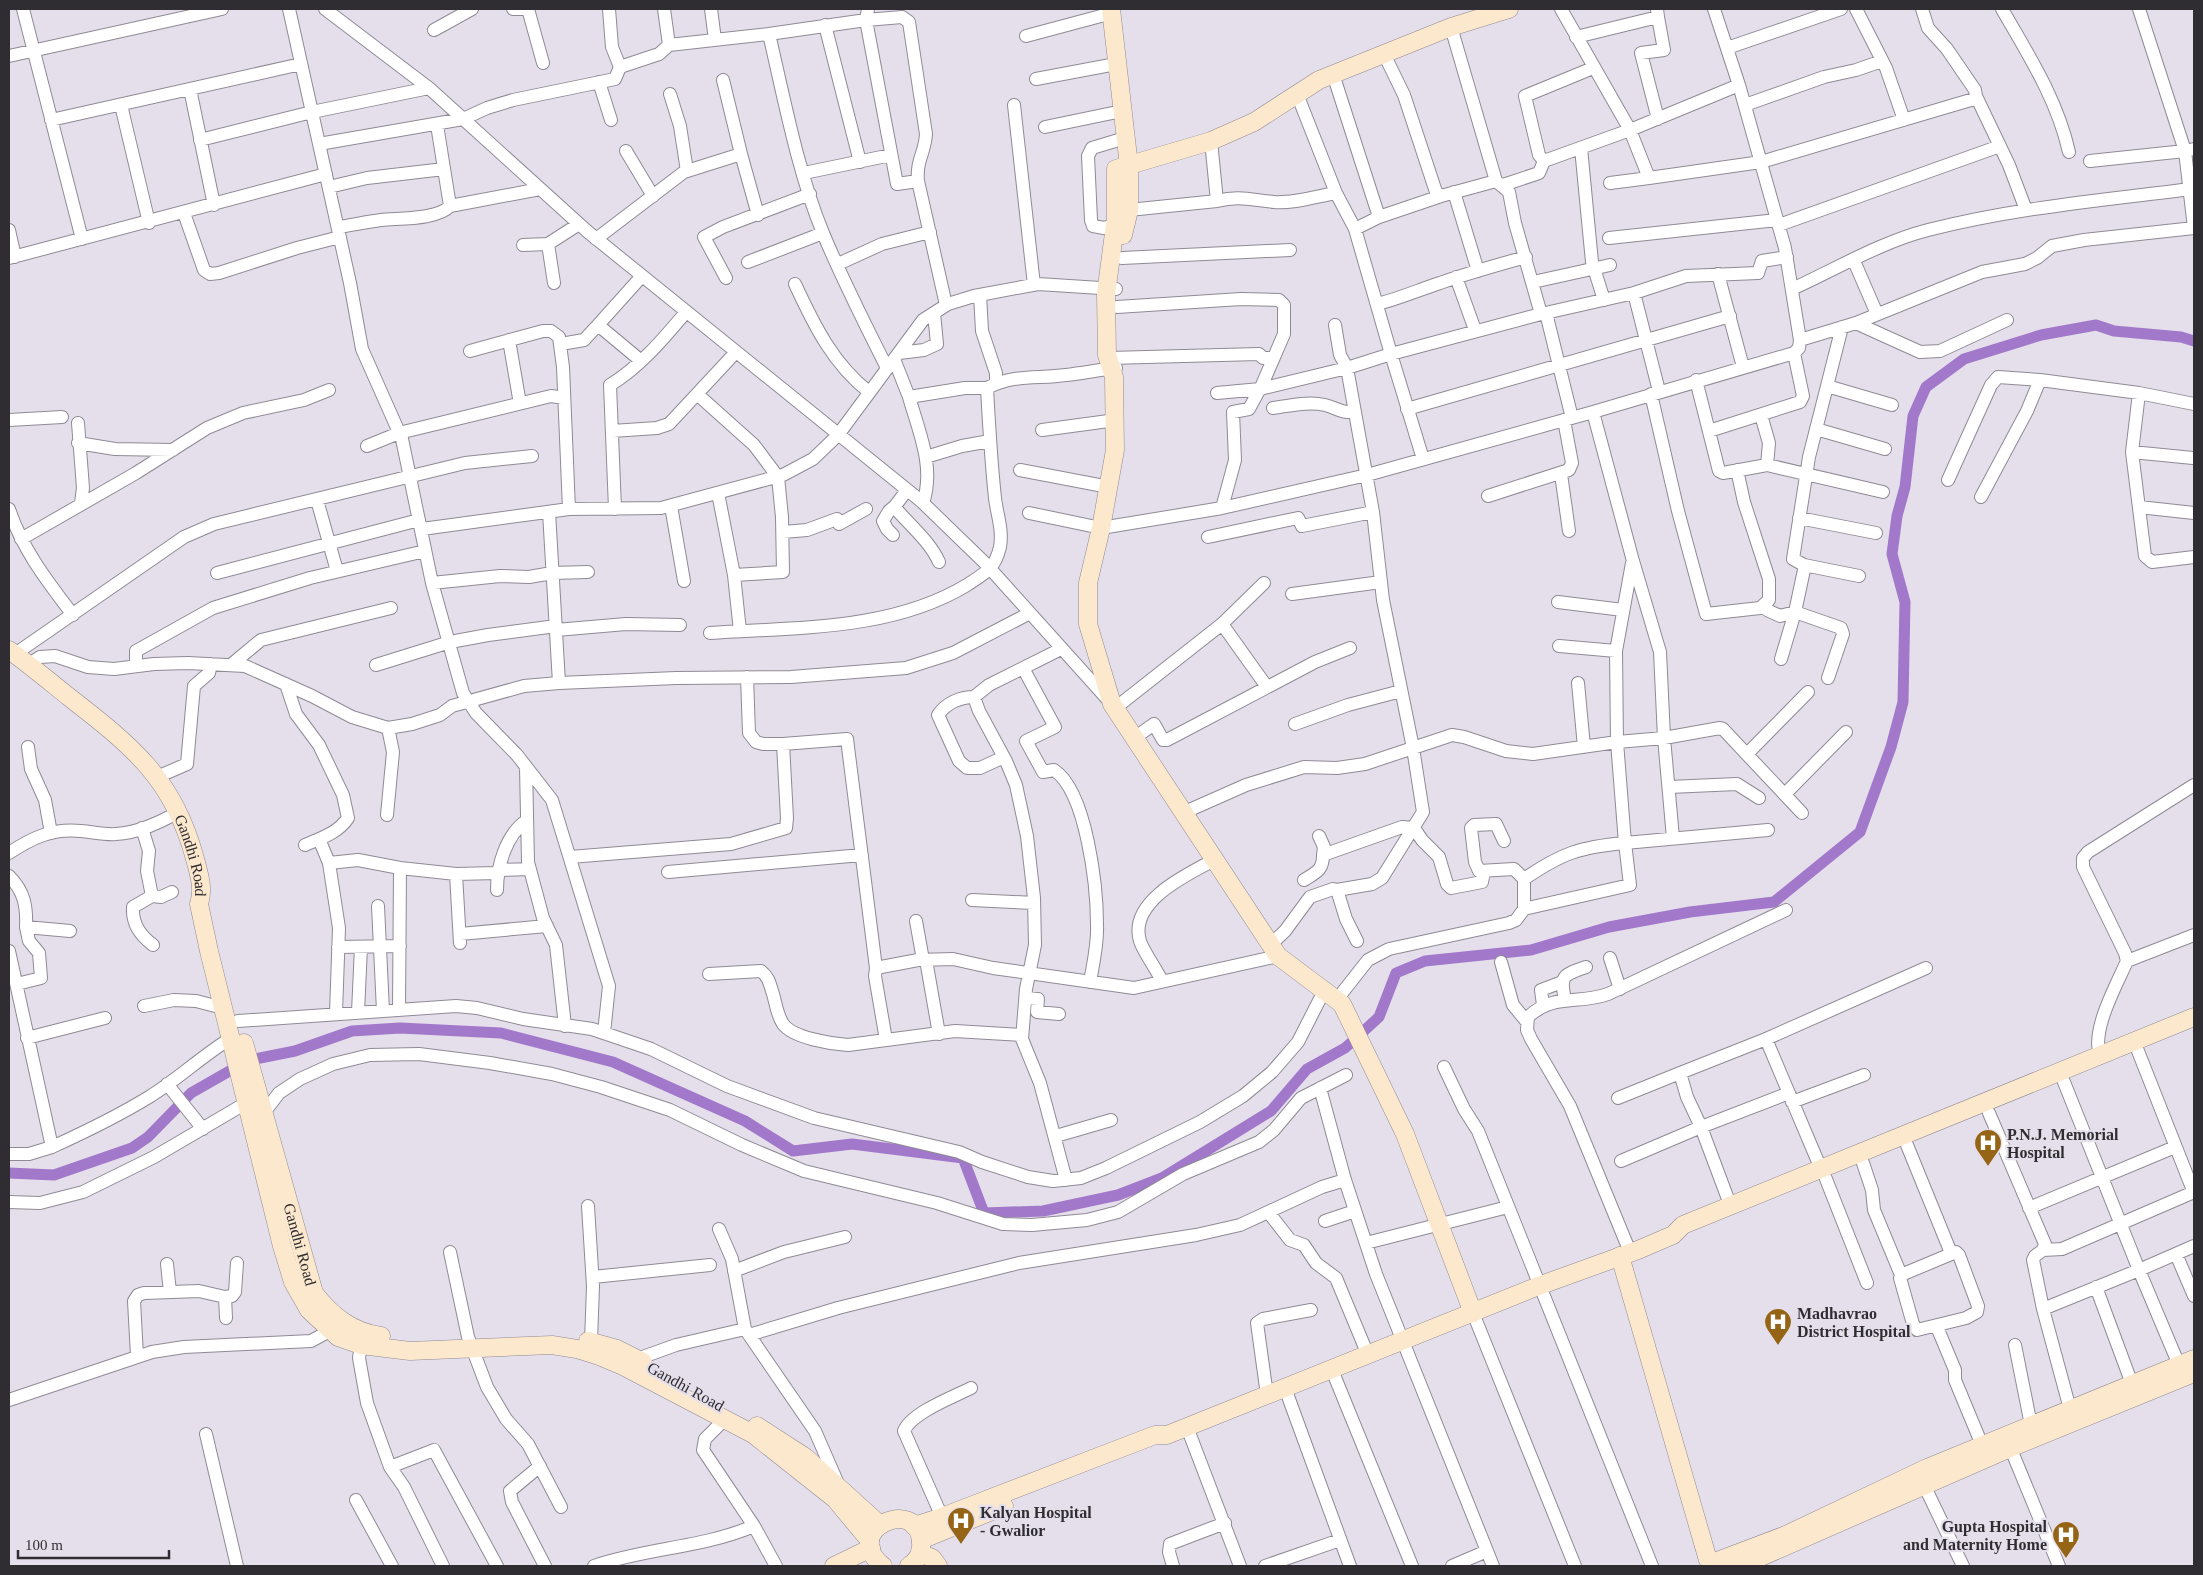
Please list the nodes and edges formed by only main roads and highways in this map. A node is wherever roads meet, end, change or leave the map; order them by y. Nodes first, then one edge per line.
1 (1509, 9) edge
2 (1111, 11) edge
3 (1122, 168) junction
4 (1112, 288) junction
5 (1113, 366) junction
6 (14, 654) edge
7 (202, 896) junction
8 (2194, 1017) edge
9 (2194, 1030) edge
10 (241, 1055) junction
11 (247, 1078) junction
12 (2041, 1085) junction
13 (1823, 1174) junction
14 (1673, 1235) junction
15 (1625, 1254) junction
16 (1473, 1313) junction
17 (469, 1342) junction
18 (2189, 1366) edge
19 (1166, 1435) junction
20 (2007, 1441) junction
21 (838, 1493) junction
22 (879, 1524) junction
23 (916, 1546) edge
24 (874, 1556) edge
25 (1706, 1564) edge
26 (834, 1566) edge
27 (938, 1566) edge
28 (1740, 1566) edge

1 - 3 main road
2 - 3 main road
3 - 4 main road
3 - 4 main road
4 - 5 main road
4 - 5 main road
5 - 16 main road
6 - 7 main road, Gandhi Road
7 - 10 main road
7 - 10 main road, Gandhi Road
8 - 12 main road
9 - 12 main road
10 - 11 main road, Gandhi Road
11 - 17 main road, Gandhi Road
11 - 17 main road
12 - 13 main road
12 - 13 main road
13 - 14 main road
13 - 14 main road
14 - 15 main road
15 - 16 main road
15 - 25 main road
16 - 19 main road
17 - 21 main road
17 - 21 main road, Gandhi Road
18 - 20 main road
18 - 20 main road
19 - 23 main road
19 - 23 main road
20 - 25 main road
20 - 28 main road
21 - 22 main road, Gandhi Road
21 - 24 main road
22 - 23 main road
22 - 24 main road
23 - 27 main road
24 - 26 main road

